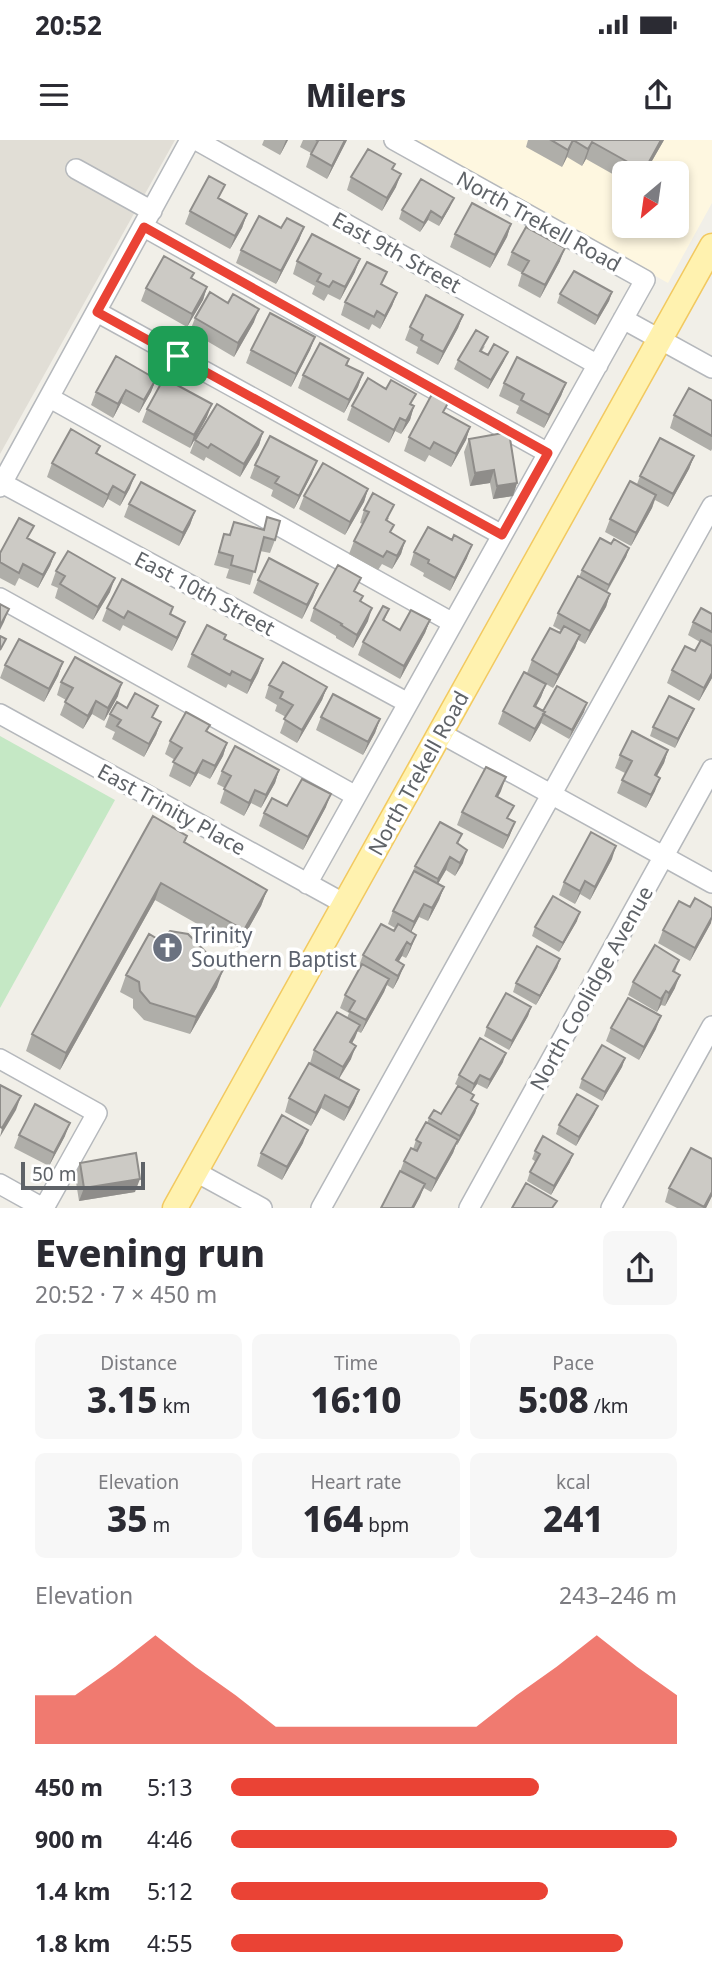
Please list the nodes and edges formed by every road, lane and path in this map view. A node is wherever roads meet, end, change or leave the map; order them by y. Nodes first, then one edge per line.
1 (193, 140) edge
2 (394, 140) edge
3 (76, 169) dead end
4 (148, 219) junction
5 (712, 246) edge
6 (97, 312) junction
7 (623, 319) junction
8 (660, 339) junction
9 (598, 365) junction
10 (712, 368) edge
11 (50, 398) junction
12 (548, 453) junction
13 (1, 485) edge
14 (712, 506) edge
15 (502, 535) junction
16 (0, 598) edge
17 (453, 622) junction
18 (408, 703) junction
19 (0, 714) edge
20 (440, 733) junction
21 (712, 769) edge
22 (551, 794) junction
23 (356, 796) junction
24 (664, 856) junction
25 (712, 883) edge
26 (307, 884) junction
27 (345, 904) junction
28 (712, 1026) edge
29 (0, 1059) edge
30 (196, 1172) junction
31 (0, 1184) edge
32 (44, 1208) edge
33 (176, 1208) edge
34 (262, 1208) edge
35 (321, 1208) edge
36 (469, 1208) edge
37 (611, 1208) edge

1 - 4 street
1 - 9 street, East 9th Street
2 - 7 street, North Trekell Road
3 - 4 street
4 - 6 street
4 - 12 street
5 - 8 main road, North Trekell Road
6 - 11 street
6 - 15 street
7 - 8 street
7 - 9 street, North Trekell Road
8 - 10 street
8 - 20 main road, North Trekell Road
9 - 12 street, North Trekell Road
11 - 13 street
11 - 17 street
12 - 15 street, North Trekell Road
13 - 18 street, East 10th Street
14 - 22 street
15 - 17 street, North Trekell Road
16 - 23 street
17 - 18 street, North Trekell Road
18 - 23 street, North Trekell Road
19 - 26 street, East Trinity Place
20 - 22 street
20 - 27 main road, North Trekell Road
21 - 24 street, North Coolidge Avenue
22 - 24 street
22 - 35 street
23 - 26 street, North Trekell Road
24 - 25 street
24 - 36 street, North Coolidge Avenue
26 - 27 street, East Trinity Place
27 - 30 main road, North Trekell Road
28 - 37 street
29 - 32 street
30 - 33 main road, North Trekell Road
30 - 34 street
31 - 32 street

